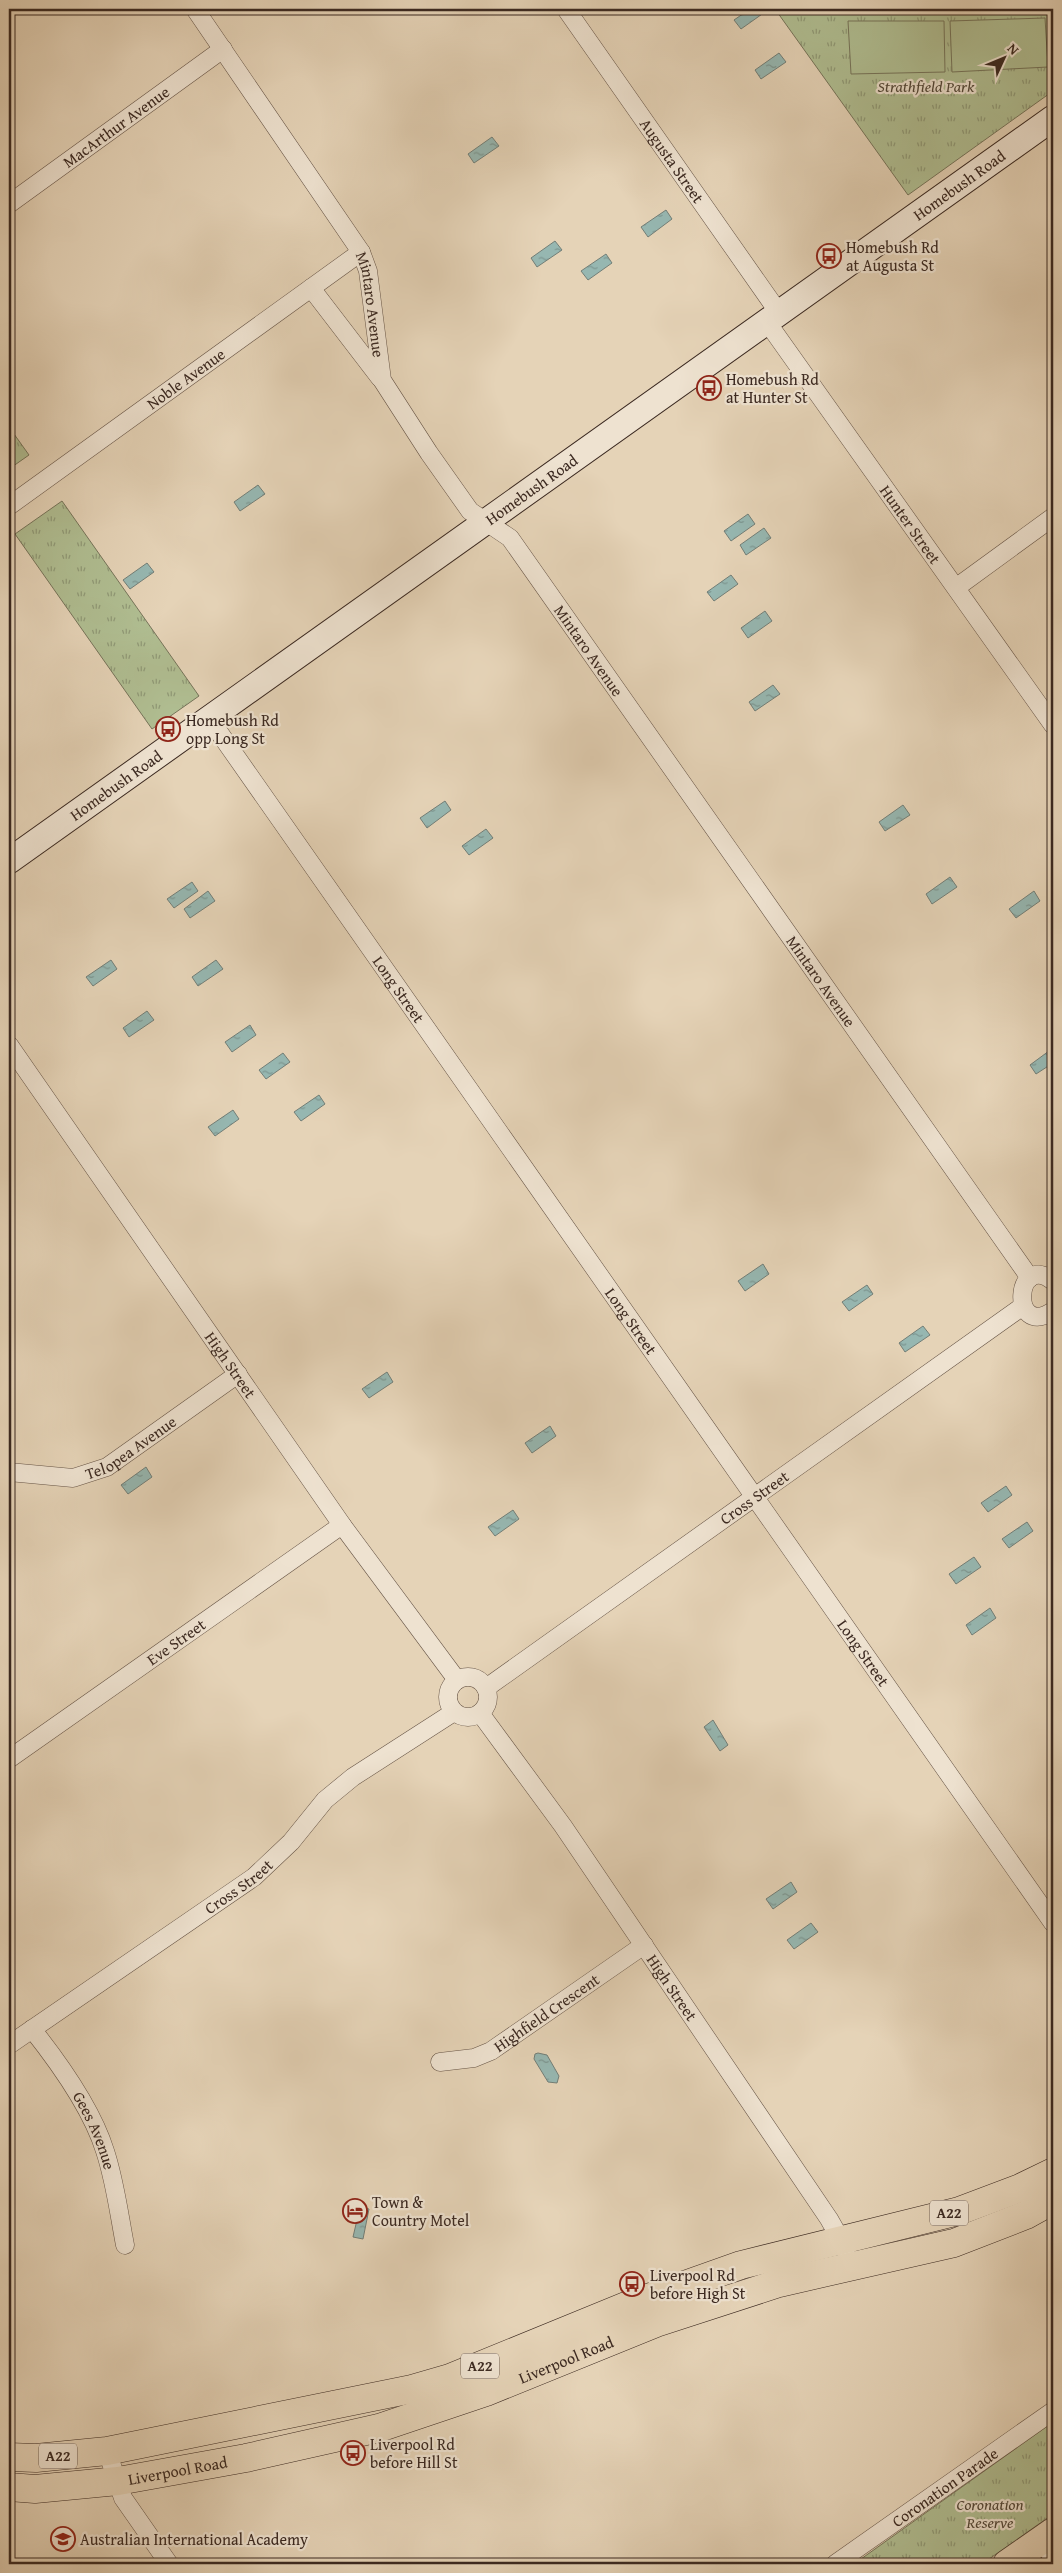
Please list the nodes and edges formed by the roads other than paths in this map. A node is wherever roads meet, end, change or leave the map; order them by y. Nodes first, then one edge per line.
1 (195, 9) edge
2 (566, 9) edge
3 (223, 49) junction
4 (1053, 118) edge
5 (9, 204) edge
6 (361, 252) junction
7 (311, 288) junction
8 (773, 317) junction
9 (382, 380) junction
10 (9, 506) edge
11 (1053, 517) edge
12 (487, 520) junction
13 (957, 587) junction
14 (209, 718) junction
15 (1053, 725) edge
16 (9, 861) edge
17 (9, 1045) edge
18 (1030, 1278) junction
19 (1053, 1280) edge
20 (1023, 1306) junction
21 (1053, 1312) edge
22 (238, 1374) junction
23 (9, 1472) edge
24 (754, 1495) junction
25 (342, 1525) junction
26 (457, 1680) junction
27 (486, 1688) junction
28 (454, 1712) junction
29 (480, 1713) junction
30 (9, 1759) edge
31 (1053, 1923) edge
32 (644, 1945) junction
33 (32, 2029) junction
34 (9, 2045) edge
35 (440, 2062) dead end
36 (1053, 2172) edge
37 (1053, 2200) edge
38 (841, 2239) junction
39 (125, 2245) dead end
40 (857, 2267) junction
41 (1053, 2411) edge
42 (107, 2451) junction
43 (9, 2457) edge
44 (118, 2481) junction
45 (9, 2487) edge
46 (1049, 2543) edge
47 (169, 2564) edge
48 (836, 2564) edge
49 (1008, 2564) edge

1 - 3 street, Mintaro Avenue
2 - 8 street, Augusta Street
3 - 5 street, MacArthur Avenue
3 - 6 street, Mintaro Avenue
4 - 8 main road, Homebush Road
6 - 7 street, Noble Avenue
6 - 9 street, Mintaro Avenue
7 - 9 street
7 - 10 street, Noble Avenue
8 - 12 main road, Homebush Road
8 - 13 street, Hunter Street
9 - 12 street, Mintaro Avenue
11 - 13 street
12 - 14 main road, Homebush Road
12 - 18 street, Mintaro Avenue
13 - 15 street, Hunter Street
14 - 16 main road, Homebush Road
14 - 24 street, Long Street
17 - 22 street, High Street
18 - 19 street
18 - 20 street
20 - 21 street
20 - 24 street, Cross Street
22 - 23 street, Telopea Avenue
22 - 25 street, High Street
24 - 27 street, Cross Street
24 - 31 street, Long Street
25 - 26 street, High Street
25 - 30 street, Eve Street
26 - 27 street
26 - 28 street
27 - 29 street
28 - 29 street
28 - 33 street, Cross Street
29 - 32 street, High Street
32 - 35 street, Highfield Crescent
32 - 38 street, High Street
33 - 34 street, Cross Street
33 - 39 street, Gees Avenue
36 - 38 main road, Liverpool Road / A22
37 - 40 main road, Liverpool Road / A22
38 - 40 street, High Street
38 - 42 main road, Liverpool Road / A22
40 - 44 main road, Liverpool Road / A22
41 - 48 street, Coronation Parade
42 - 43 main road, Liverpool Road / A22
42 - 44 street
44 - 45 main road, Liverpool Road / A22
44 - 47 street
46 - 49 main road

